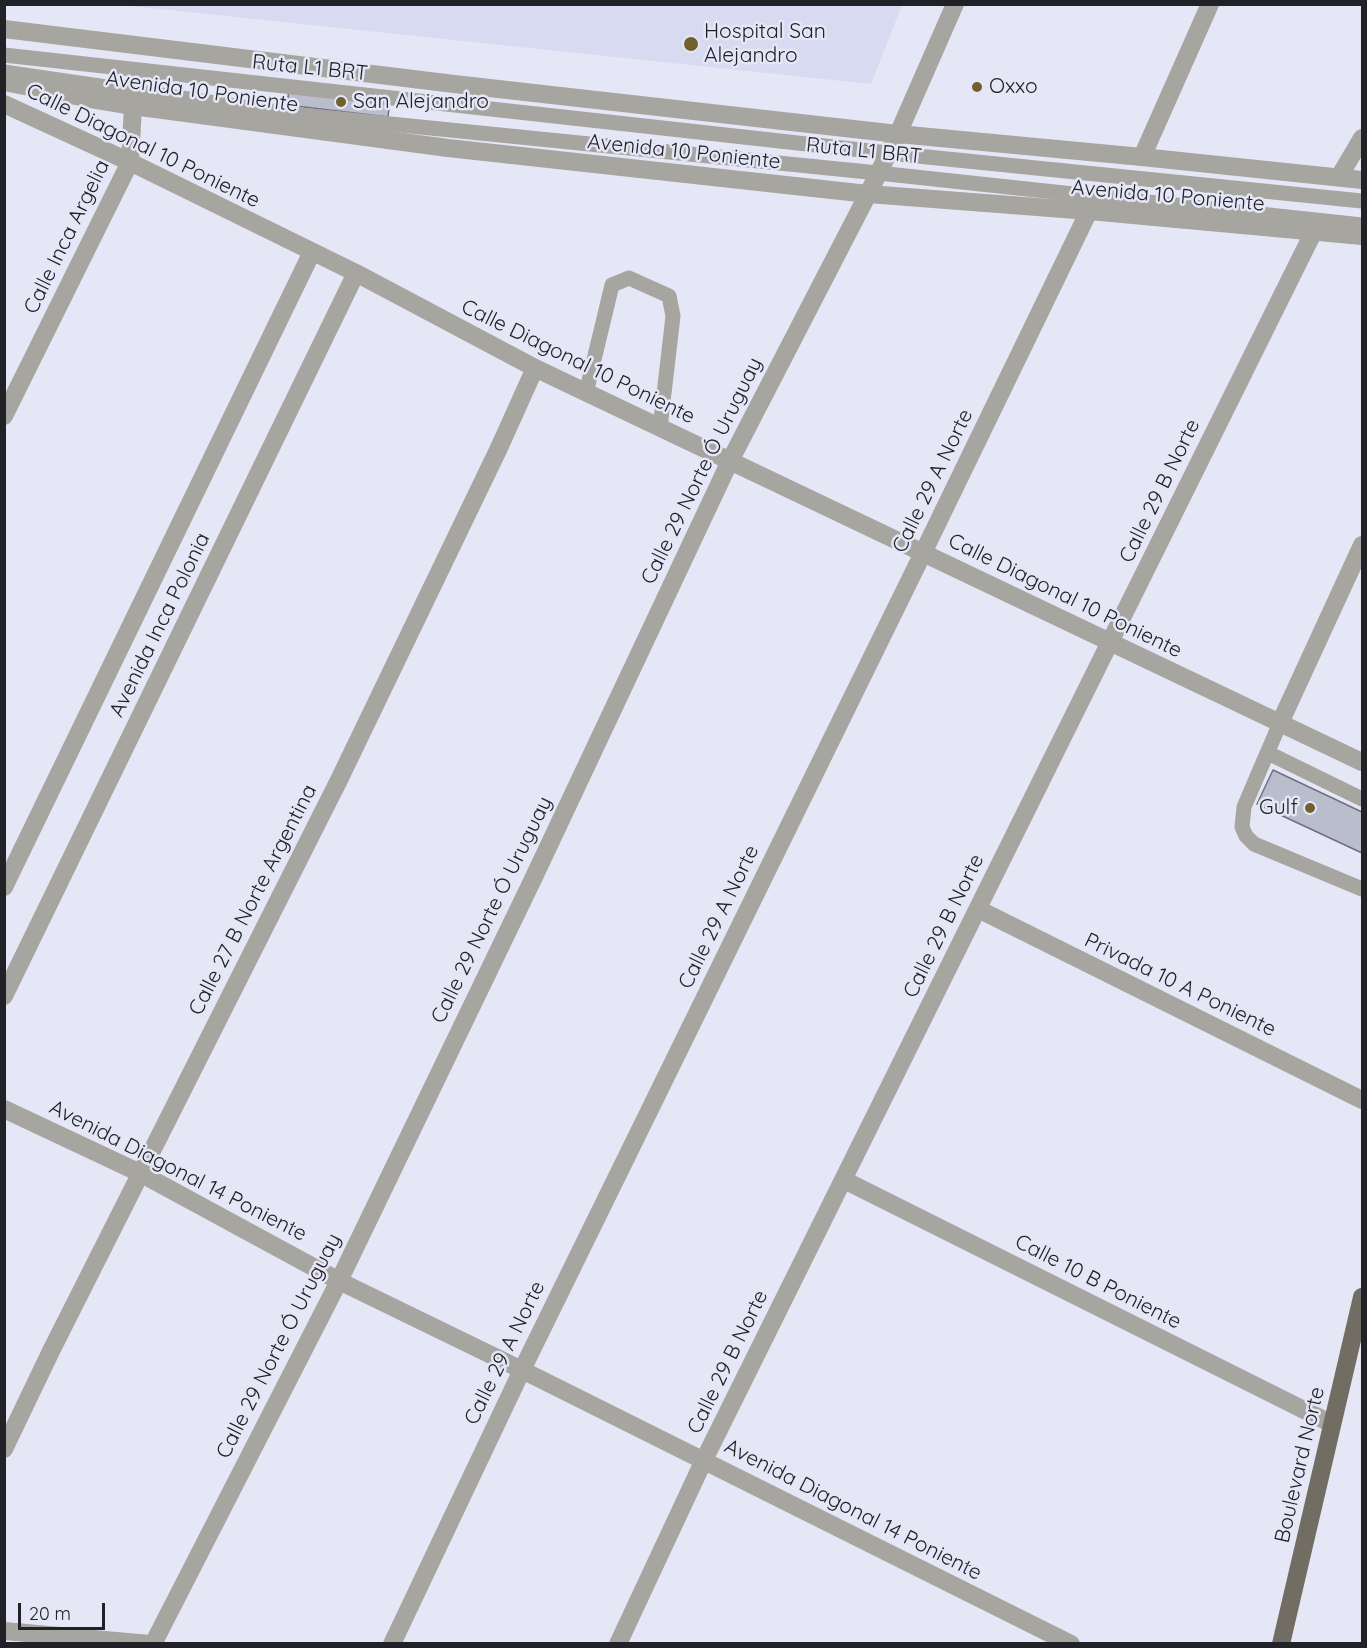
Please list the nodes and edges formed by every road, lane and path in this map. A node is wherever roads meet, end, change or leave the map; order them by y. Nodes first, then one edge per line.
1 (955, 4) edge
2 (1210, 4) edge
3 (4, 29) edge
4 (4, 56) edge
5 (4, 72) edge
6 (4, 82) edge
7 (4, 104) edge
8 (133, 106) junction
9 (898, 134) junction
10 (1362, 138) edge
11 (888, 153) junction
12 (1142, 157) junction
13 (130, 162) junction
14 (878, 173) junction
15 (1339, 177) junction
16 (1362, 180) edge
17 (868, 194) junction
18 (1362, 201) edge
19 (1089, 211) junction
20 (1362, 225) edge
21 (1314, 231) junction
22 (1362, 236) edge
23 (312, 252) junction
24 (356, 273) junction
25 (535, 368) junction
26 (586, 393) junction
27 (4, 416) edge
28 (660, 428) junction
29 (730, 461) junction
30 (1362, 546) edge
31 (923, 553) junction
32 (1110, 642) junction
33 (1280, 723) junction
34 (1268, 753) junction
35 (1362, 762) edge
36 (1362, 799) edge
37 (4, 887) edge
38 (1362, 889) edge
39 (978, 909) junction
40 (4, 996) edge
41 (1362, 1100) edge
42 (4, 1108) edge
43 (140, 1173) junction
44 (844, 1180) junction
45 (339, 1281) junction
46 (1362, 1297) edge
47 (522, 1370) junction
48 (1332, 1424) junction
49 (4, 1449) edge
50 (704, 1460) junction
51 (4, 1631) edge
52 (152, 1644) edge
53 (392, 1644) edge
54 (618, 1644) edge
55 (1071, 1644) edge
56 (1281, 1644) edge

1 - 9 street
2 - 12 street
3 - 9 street, Avenida 10 Poniente
4 - 11 lane, Ruta L1 BRT
5 - 14 lane, Ruta L1 BRT
6 - 8 street, Avenida 10 Poniente
7 - 13 street, Calle Diagonal 10 Poniente
8 - 13 street, Calle Inca Argelia
8 - 17 street, Avenida 10 Poniente
9 - 11 street
9 - 12 street, Avenida 10 Poniente
10 - 15 street
11 - 14 street
11 - 18 lane, Ruta L1 BRT
12 - 15 street, Avenida 10 Poniente
13 - 23 street, Calle Diagonal 10 Poniente
13 - 27 street, Calle Inca Argelia
14 - 17 street
14 - 20 lane, Ruta L1 BRT
15 - 16 street, Avenida 10 Poniente
17 - 19 street, Avenida 10 Poniente
17 - 29 street, Calle 29 Norte Ó Uruguay
19 - 21 street, Avenida 10 Poniente
19 - 31 street, Calle 29 A Norte
21 - 22 street, Avenida 10 Poniente
21 - 32 street, Calle 29 B Norte
23 - 24 street, Calle Diagonal 10 Poniente
23 - 37 street, Avenida Inca Polonia
24 - 25 street, Calle Diagonal 10 Poniente
24 - 40 street, Avenida Inca Polonia
25 - 26 street, Calle Diagonal 10 Poniente
25 - 43 street, Calle 27 B Norte Argentina
26 - 28 street, Calle Diagonal 10 Poniente
26 - 28 lane
28 - 29 street, Calle Diagonal 10 Poniente
29 - 31 street, Calle Diagonal 10 Poniente
29 - 45 street, Calle 29 Norte Ó Uruguay
30 - 33 street
31 - 32 street, Calle Diagonal 10 Poniente
31 - 47 street, Calle 29 A Norte
32 - 33 street, Calle Diagonal 10 Poniente
32 - 39 street, Calle 29 B Norte
33 - 34 lane
33 - 35 street, Calle Diagonal 10 Poniente
34 - 36 lane
34 - 38 lane
39 - 41 street, Privada 10 A Poniente
39 - 44 street, Calle 29 B Norte
42 - 43 street, Avenida Diagonal 14 Poniente
43 - 45 street, Avenida Diagonal 14 Poniente
43 - 49 street, Calle 27 B Norte Argentina
44 - 48 street, Calle 10 B Poniente
44 - 50 street, Calle 29 B Norte
45 - 47 street, Avenida Diagonal 14 Poniente
45 - 52 street, Calle 29 Norte Ó Uruguay
46 - 48 main road, Boulevard Norte
47 - 50 street, Avenida Diagonal 14 Poniente
47 - 53 street, Calle 29 A Norte
48 - 56 main road, Boulevard Norte
50 - 54 street, Calle 29 B Norte
50 - 55 street, Avenida Diagonal 14 Poniente
51 - 52 street

